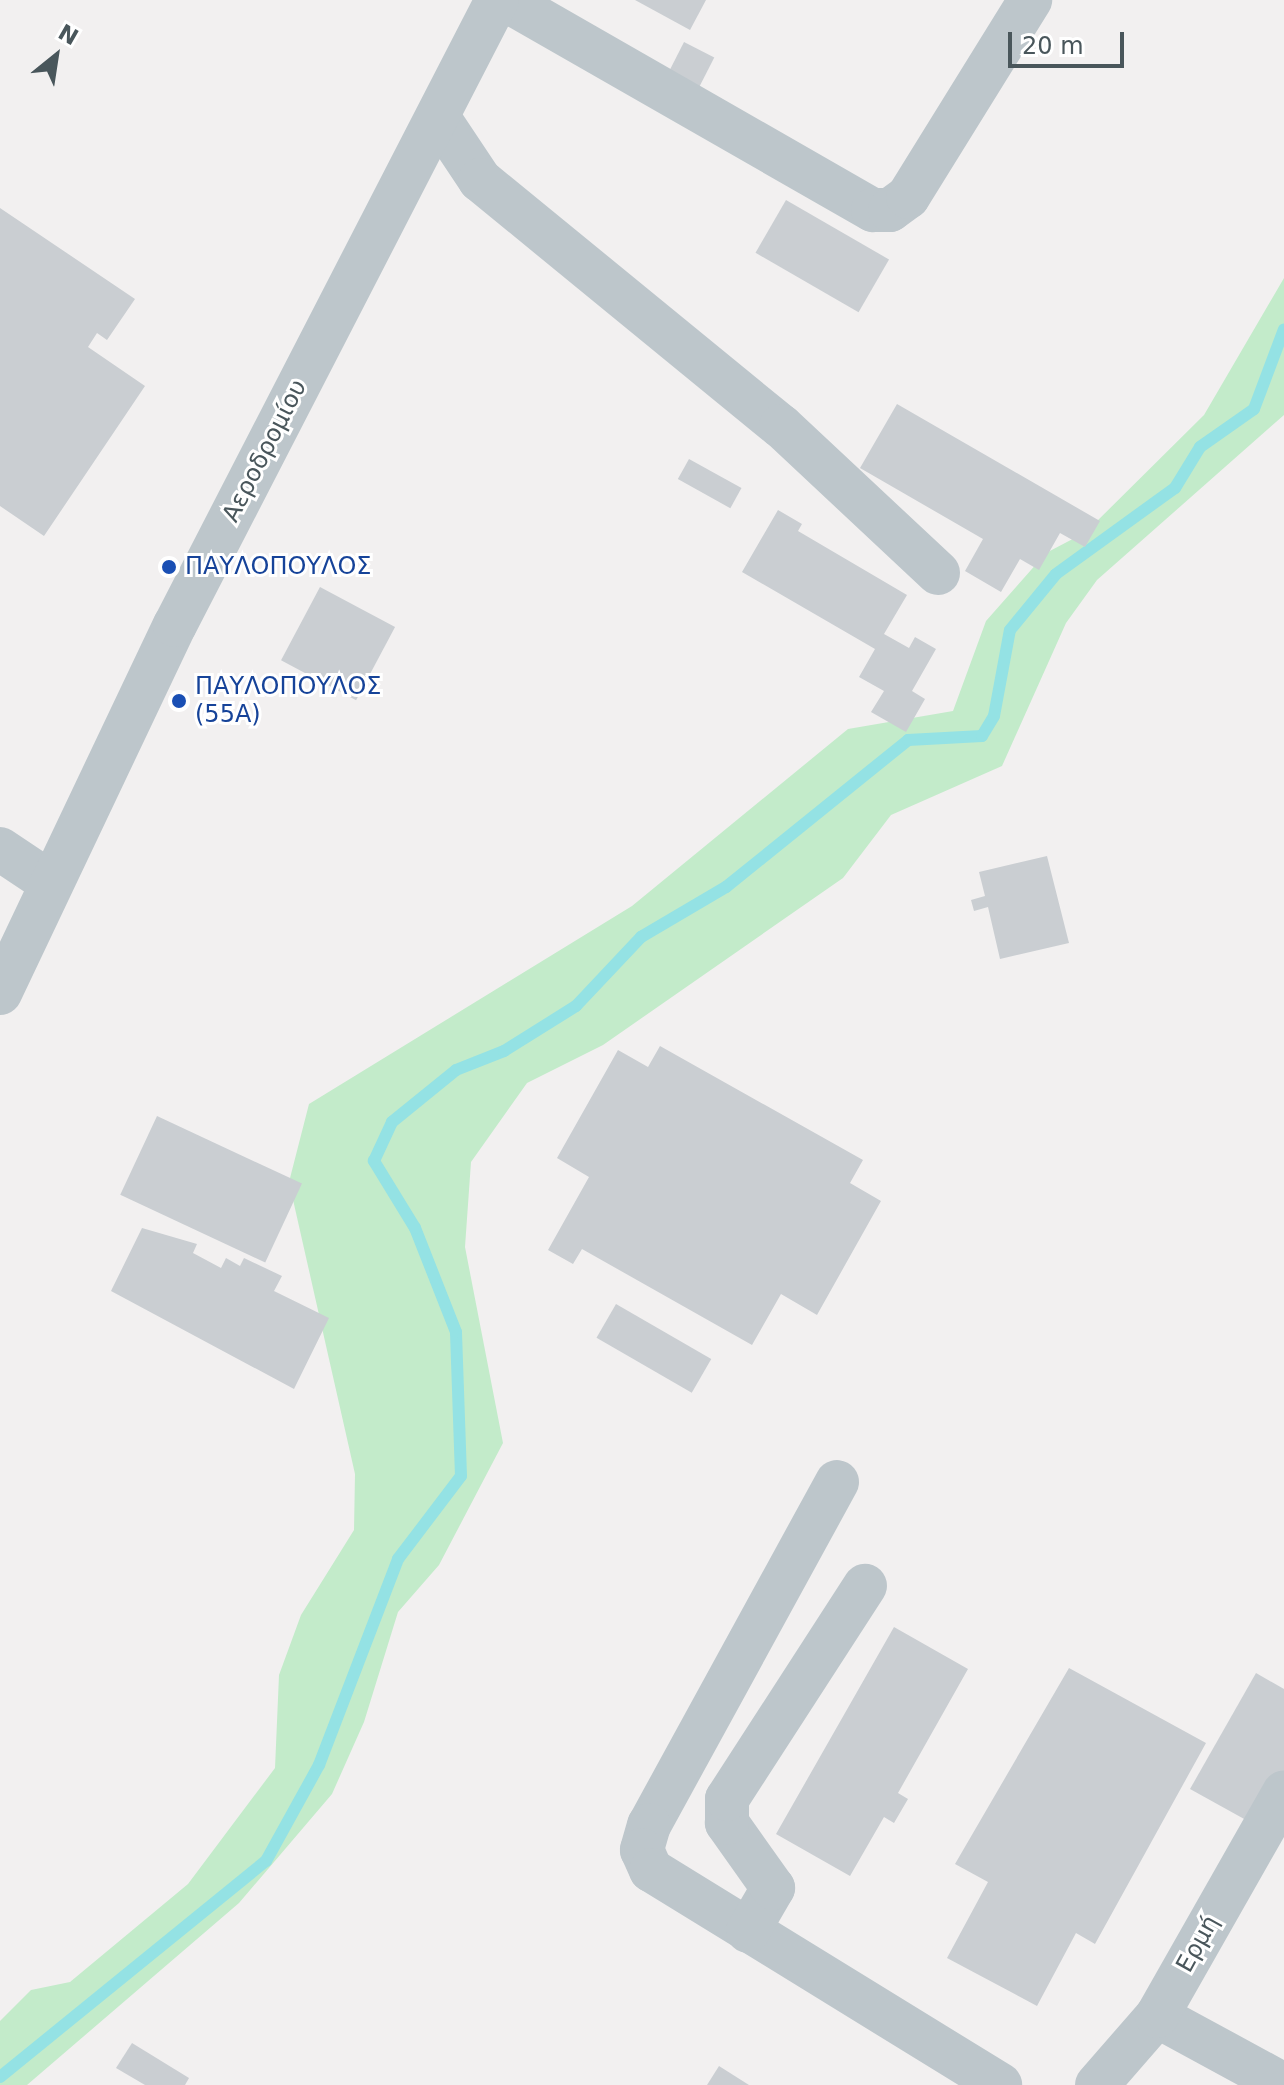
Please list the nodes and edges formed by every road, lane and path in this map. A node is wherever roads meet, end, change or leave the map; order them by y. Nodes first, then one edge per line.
1 (497, 0) edge
2 (506, 0) edge
3 (1030, 0) edge
4 (438, 117) junction
5 (938, 573) dead end
6 (0, 849) edge
7 (48, 881) junction
8 (0, 993) edge
9 (837, 1482) dead end
10 (865, 1586) dead end
11 (1284, 1792) edge
12 (748, 1931) junction
13 (1157, 2016) junction
14 (1000, 2085) edge
15 (1097, 2085) edge
16 (1284, 2085) edge

1 - 4 street, Αεροδρομίου
2 - 3 street
4 - 5 street
4 - 7 street, Αεροδρομίου
6 - 7 street
7 - 8 street, Αεροδρομίου
9 - 12 street
10 - 12 street
11 - 13 street, Ερμή
12 - 14 street
13 - 15 street, Ερμή
13 - 16 street

